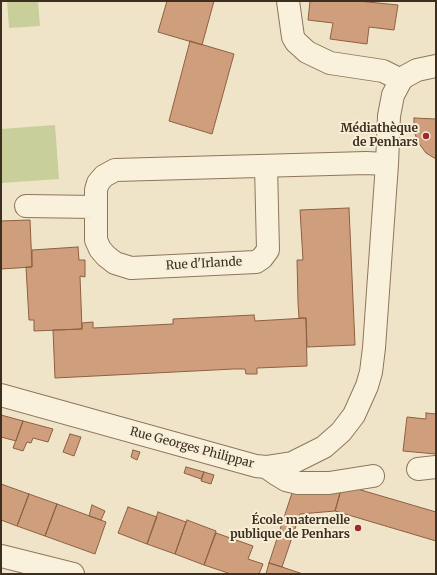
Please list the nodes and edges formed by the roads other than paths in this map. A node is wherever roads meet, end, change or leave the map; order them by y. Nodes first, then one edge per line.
1 (288, 1) edge
2 (436, 66) edge
3 (401, 80) junction
4 (387, 164) junction
5 (266, 166) junction
6 (26, 206) dead end
7 (95, 207) junction
8 (1, 395) edge
9 (266, 467) junction
10 (373, 476) dead end
11 (1, 556) edge
12 (73, 574) edge

1 - 3 street
2 - 3 street
3 - 4 street
4 - 5 street, Rue d'Irlande
4 - 9 street, Rue Georges Philippar
5 - 7 street, Rue d'Irlande
5 - 7 street, Rue d'Irlande
6 - 7 street
8 - 9 street, Rue Georges Philippar
9 - 10 street
11 - 12 street

